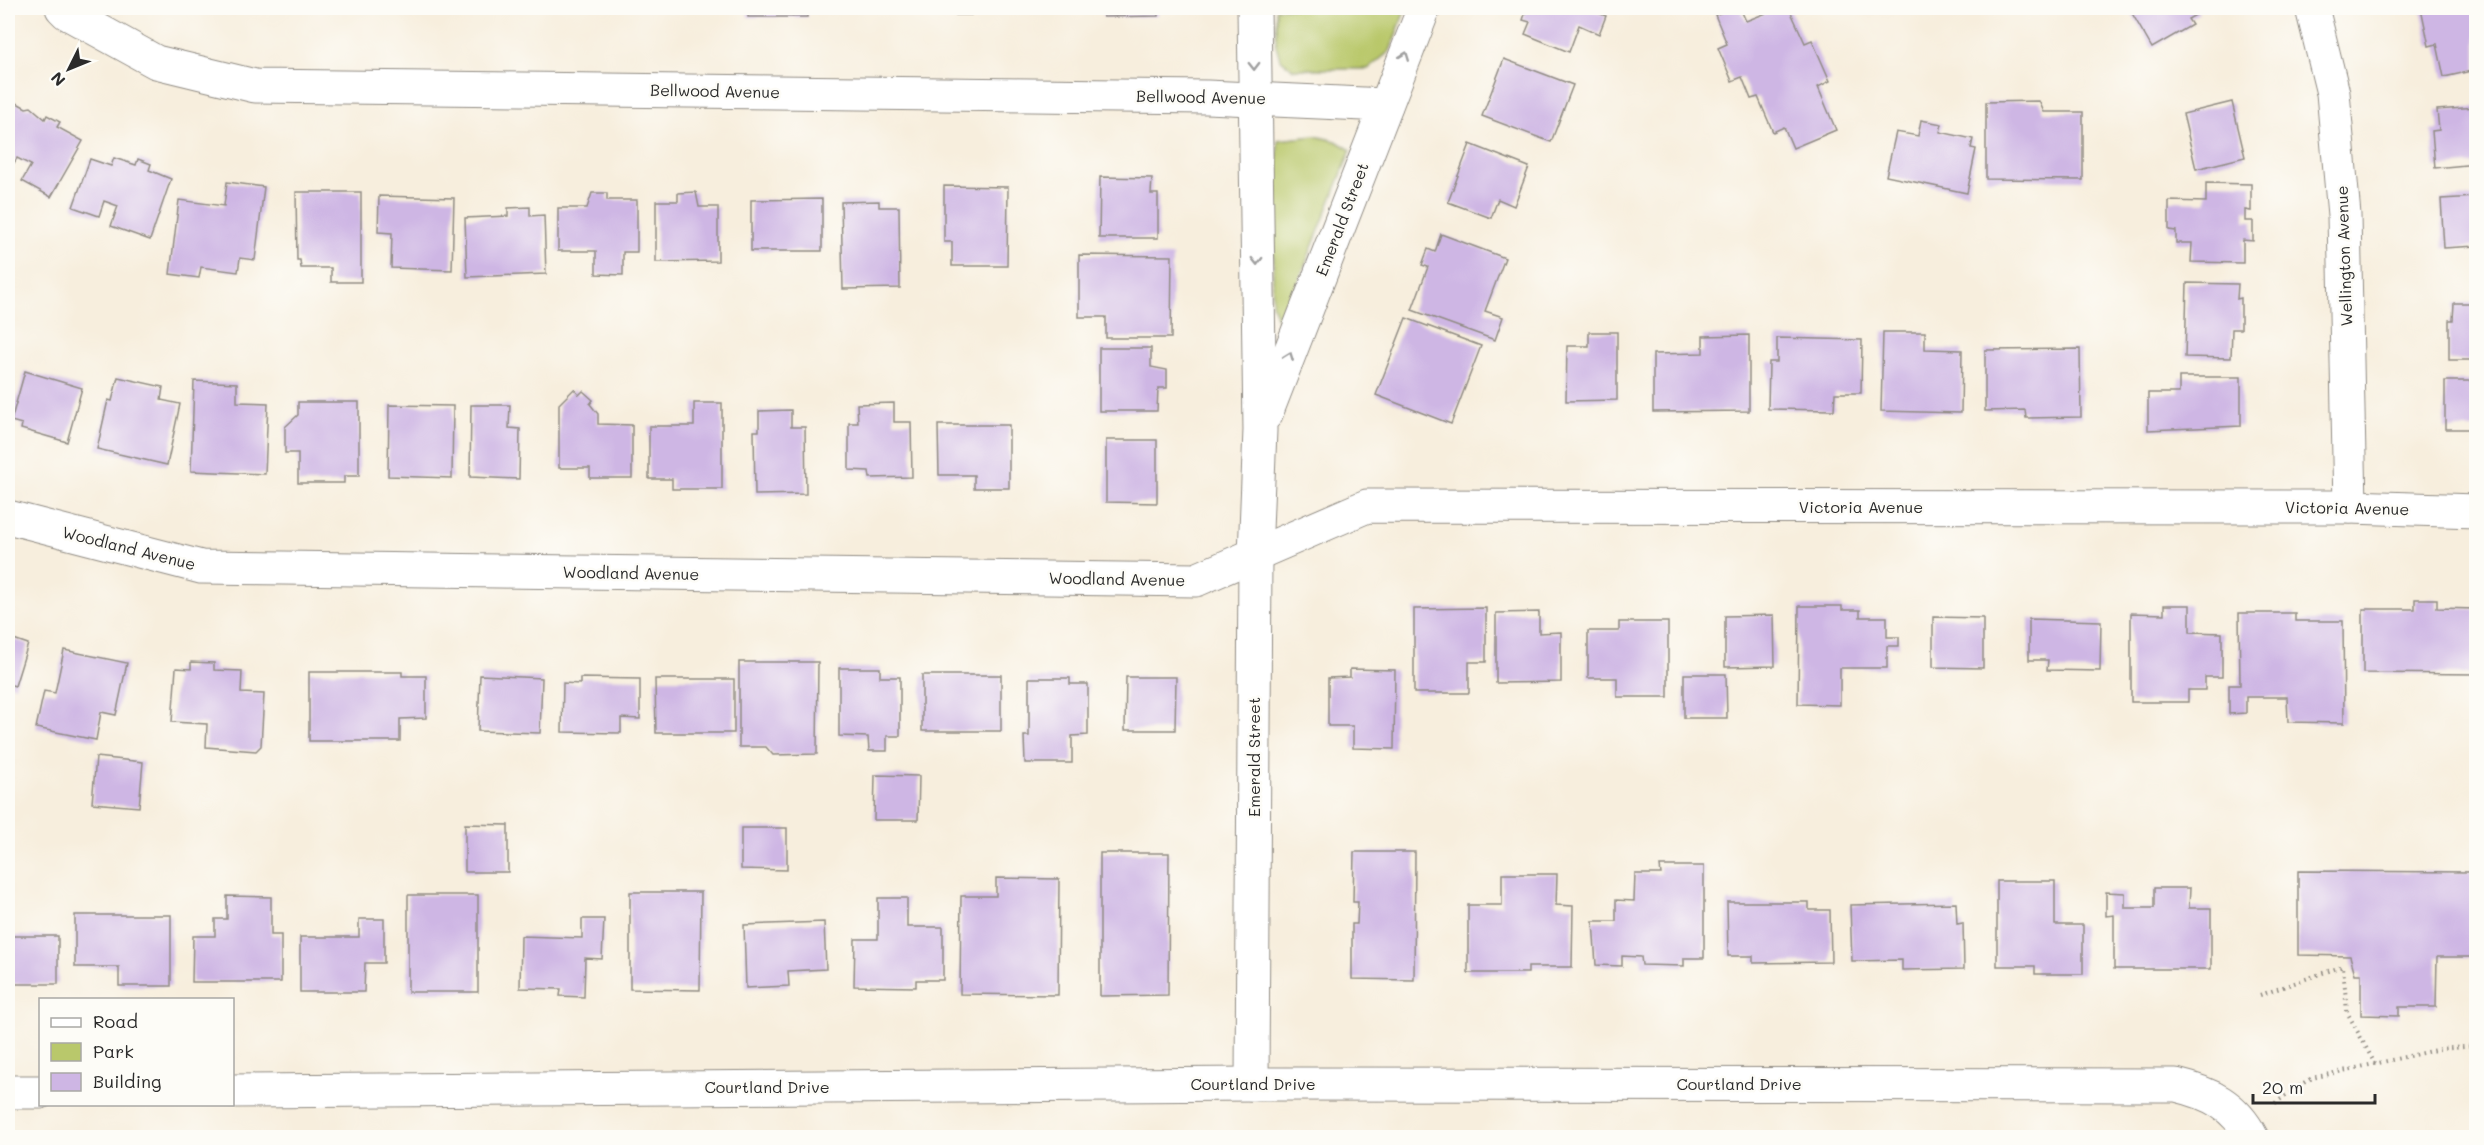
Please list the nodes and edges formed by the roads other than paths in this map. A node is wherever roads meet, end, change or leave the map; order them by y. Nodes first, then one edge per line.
1 (62, 8) edge
2 (1254, 8) edge
3 (1424, 8) edge
4 (2312, 8) edge
5 (1254, 98) junction
6 (1386, 105) junction
7 (1260, 430) junction
8 (2350, 507) junction
9 (2476, 511) edge
10 (8, 517) edge
11 (1255, 555) junction
12 (1252, 1084) junction
13 (234, 1091) edge
14 (8, 1092) edge
15 (39, 1092) edge
16 (2249, 1131) edge

1 - 5 street, Bellwood Avenue
2 -> 5 street, Emerald Street
6 -> 3 street, Emerald Street
4 - 8 street, Wellington Avenue
5 - 6 street, Bellwood Avenue
5 -> 7 street, Emerald Street
7 -> 6 street, Emerald Street
7 - 11 street, Emerald Street
8 - 9 street, Victoria Avenue
8 - 11 street, Victoria Avenue
10 - 11 street, Woodland Avenue
11 - 12 street, Emerald Street
12 - 13 street, Courtland Drive
12 - 16 street, Courtland Drive
14 - 15 street

